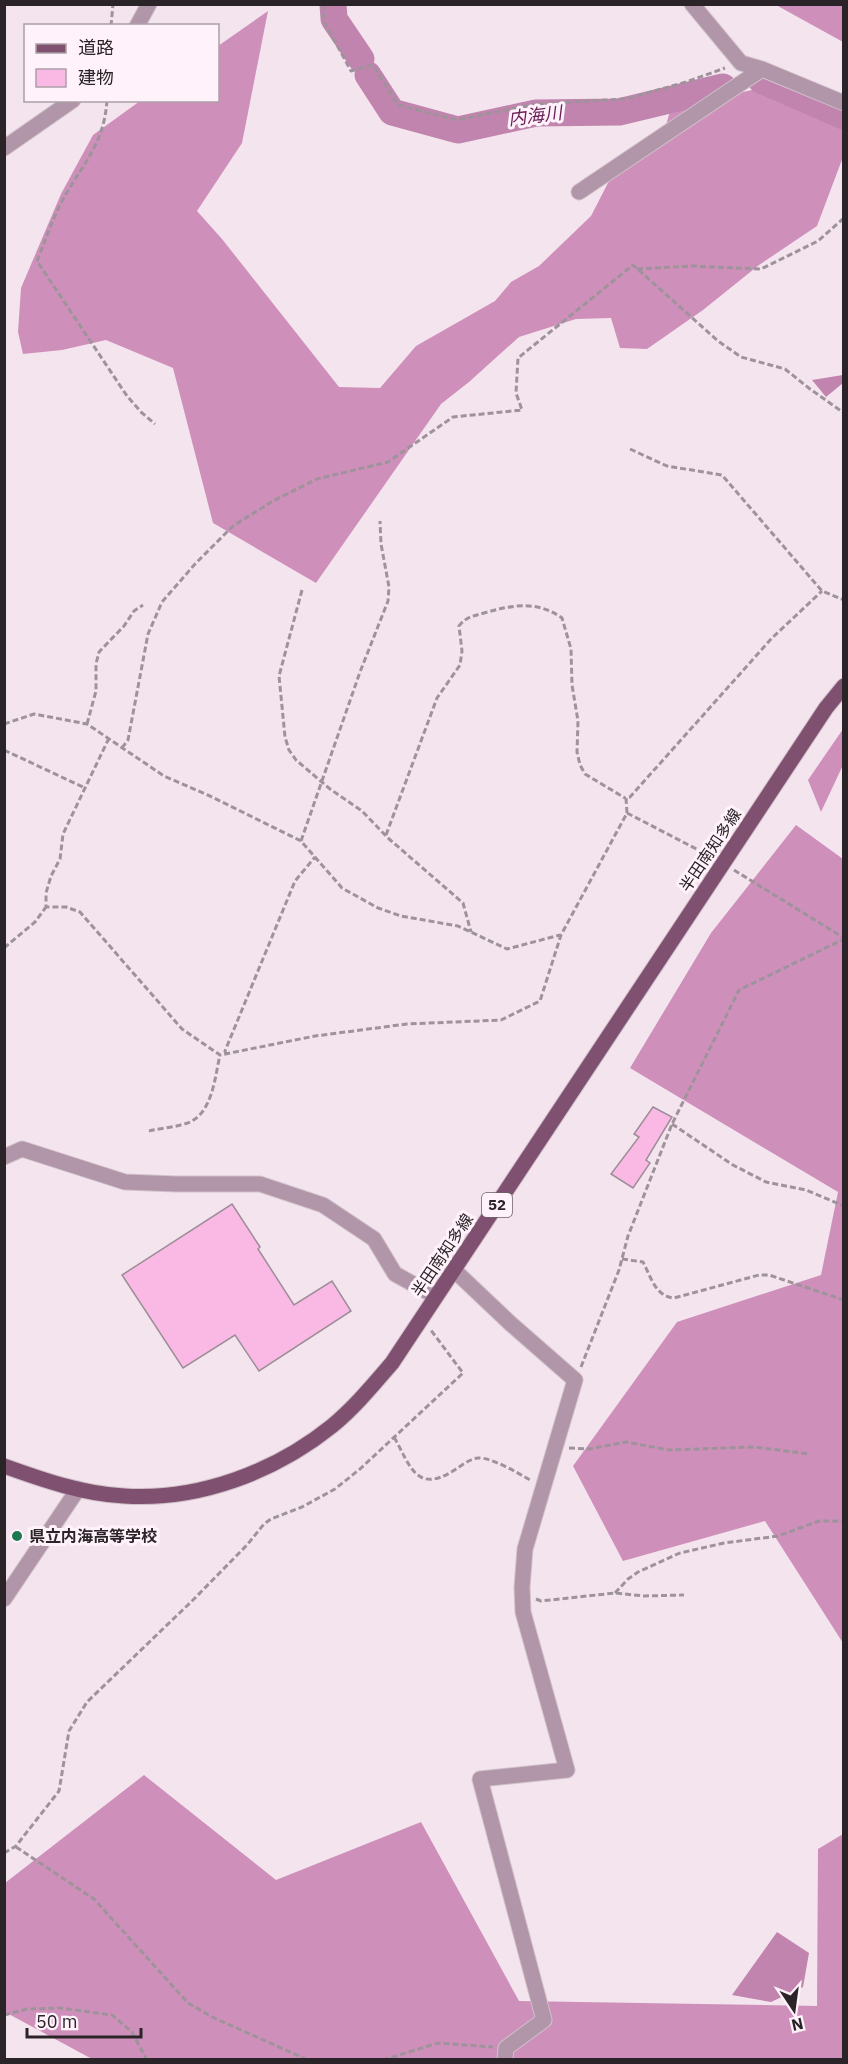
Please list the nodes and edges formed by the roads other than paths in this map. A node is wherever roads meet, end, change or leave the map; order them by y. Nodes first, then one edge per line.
1 (149, 4) edge
2 (692, 4) edge
3 (138, 24) edge
4 (762, 69) junction
5 (70, 102) edge
6 (843, 103) edge
7 (4, 148) edge
8 (579, 192) dead end
9 (843, 686) edge
10 (4, 1157) edge
11 (454, 1270) junction
12 (435, 1296) junction
13 (4, 1466) edge
14 (78, 1489) junction
15 (4, 1599) edge
16 (506, 2054) edge

1 - 3 street
2 - 4 street
4 - 6 street
4 - 8 street
5 - 7 street
9 - 11 main road, 半田南知多線 / 52
10 - 12 street
11 - 12 main road, 半田南知多線 / 52
11 - 16 street
12 - 14 main road, 半田南知多線 / 52
13 - 14 main road, 半田南知多線 / 52
14 - 15 street

